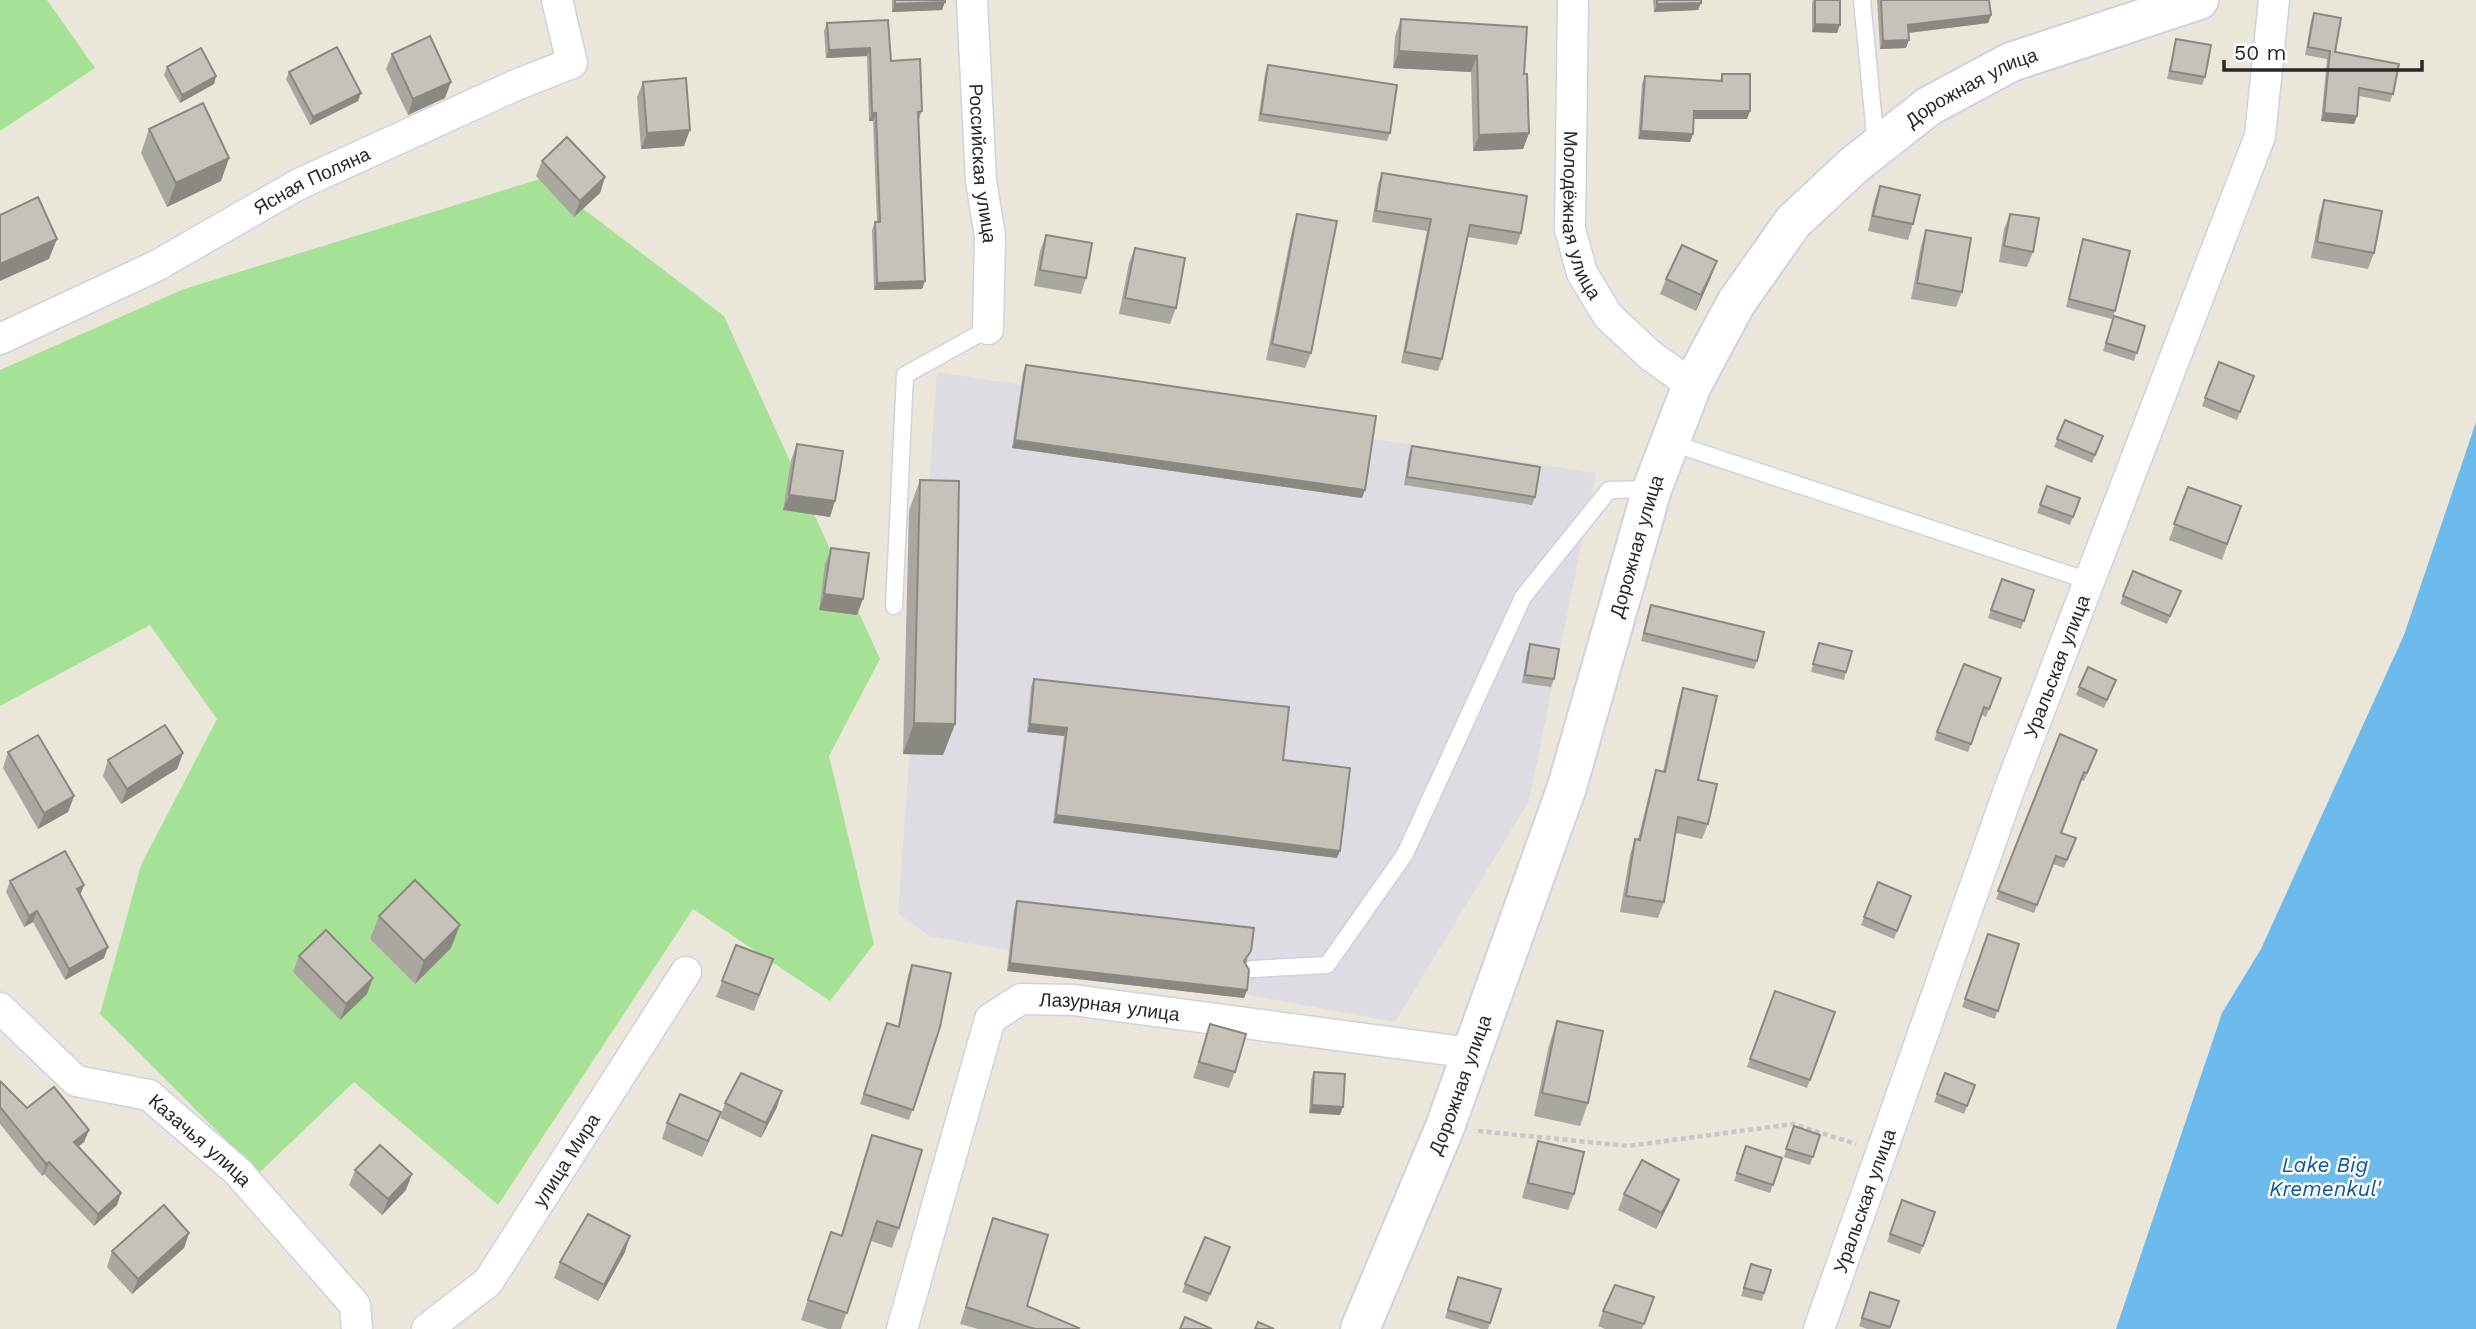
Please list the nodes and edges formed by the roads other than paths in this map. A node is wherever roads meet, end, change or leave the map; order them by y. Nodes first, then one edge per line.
1 (557, 0) edge
2 (972, 0) edge
3 (1573, 0) edge
4 (1862, 0) edge
5 (2199, 0) edge
6 (2274, 0) edge
7 (1876, 147) junction
8 (988, 329) joint
9 (0, 338) edge
10 (1692, 384) junction
11 (1669, 442) junction
12 (1652, 489) junction
13 (2089, 581) junction
14 (894, 606) dead end
15 (1252, 969) edge
16 (686, 972) dead end
17 (0, 1008) edge
18 (1471, 1053) junction
19 (357, 1329) edge
20 (427, 1329) edge
21 (902, 1329) edge
22 (1360, 1329) edge
23 (1819, 1329) edge

1 - 9 street, Ясная Поляна
2 - 8 street, Российская улица
3 - 10 street, Молодёжная улица
4 - 7 lane
5 - 7 street, Дорожная улица
6 - 13 street, Уральская улица
7 - 10 street, Дорожная улица
8 - 14 lane
10 - 11 street, Дорожная улица
11 - 12 street, Дорожная улица
11 - 13 lane
12 - 15 lane
12 - 18 street, Дорожная улица
13 - 23 street, Уральская улица
16 - 20 street, улица Мира
17 - 19 street, Казачья улица
18 - 21 street, Лазурная улица
18 - 22 street, Дорожная улица

